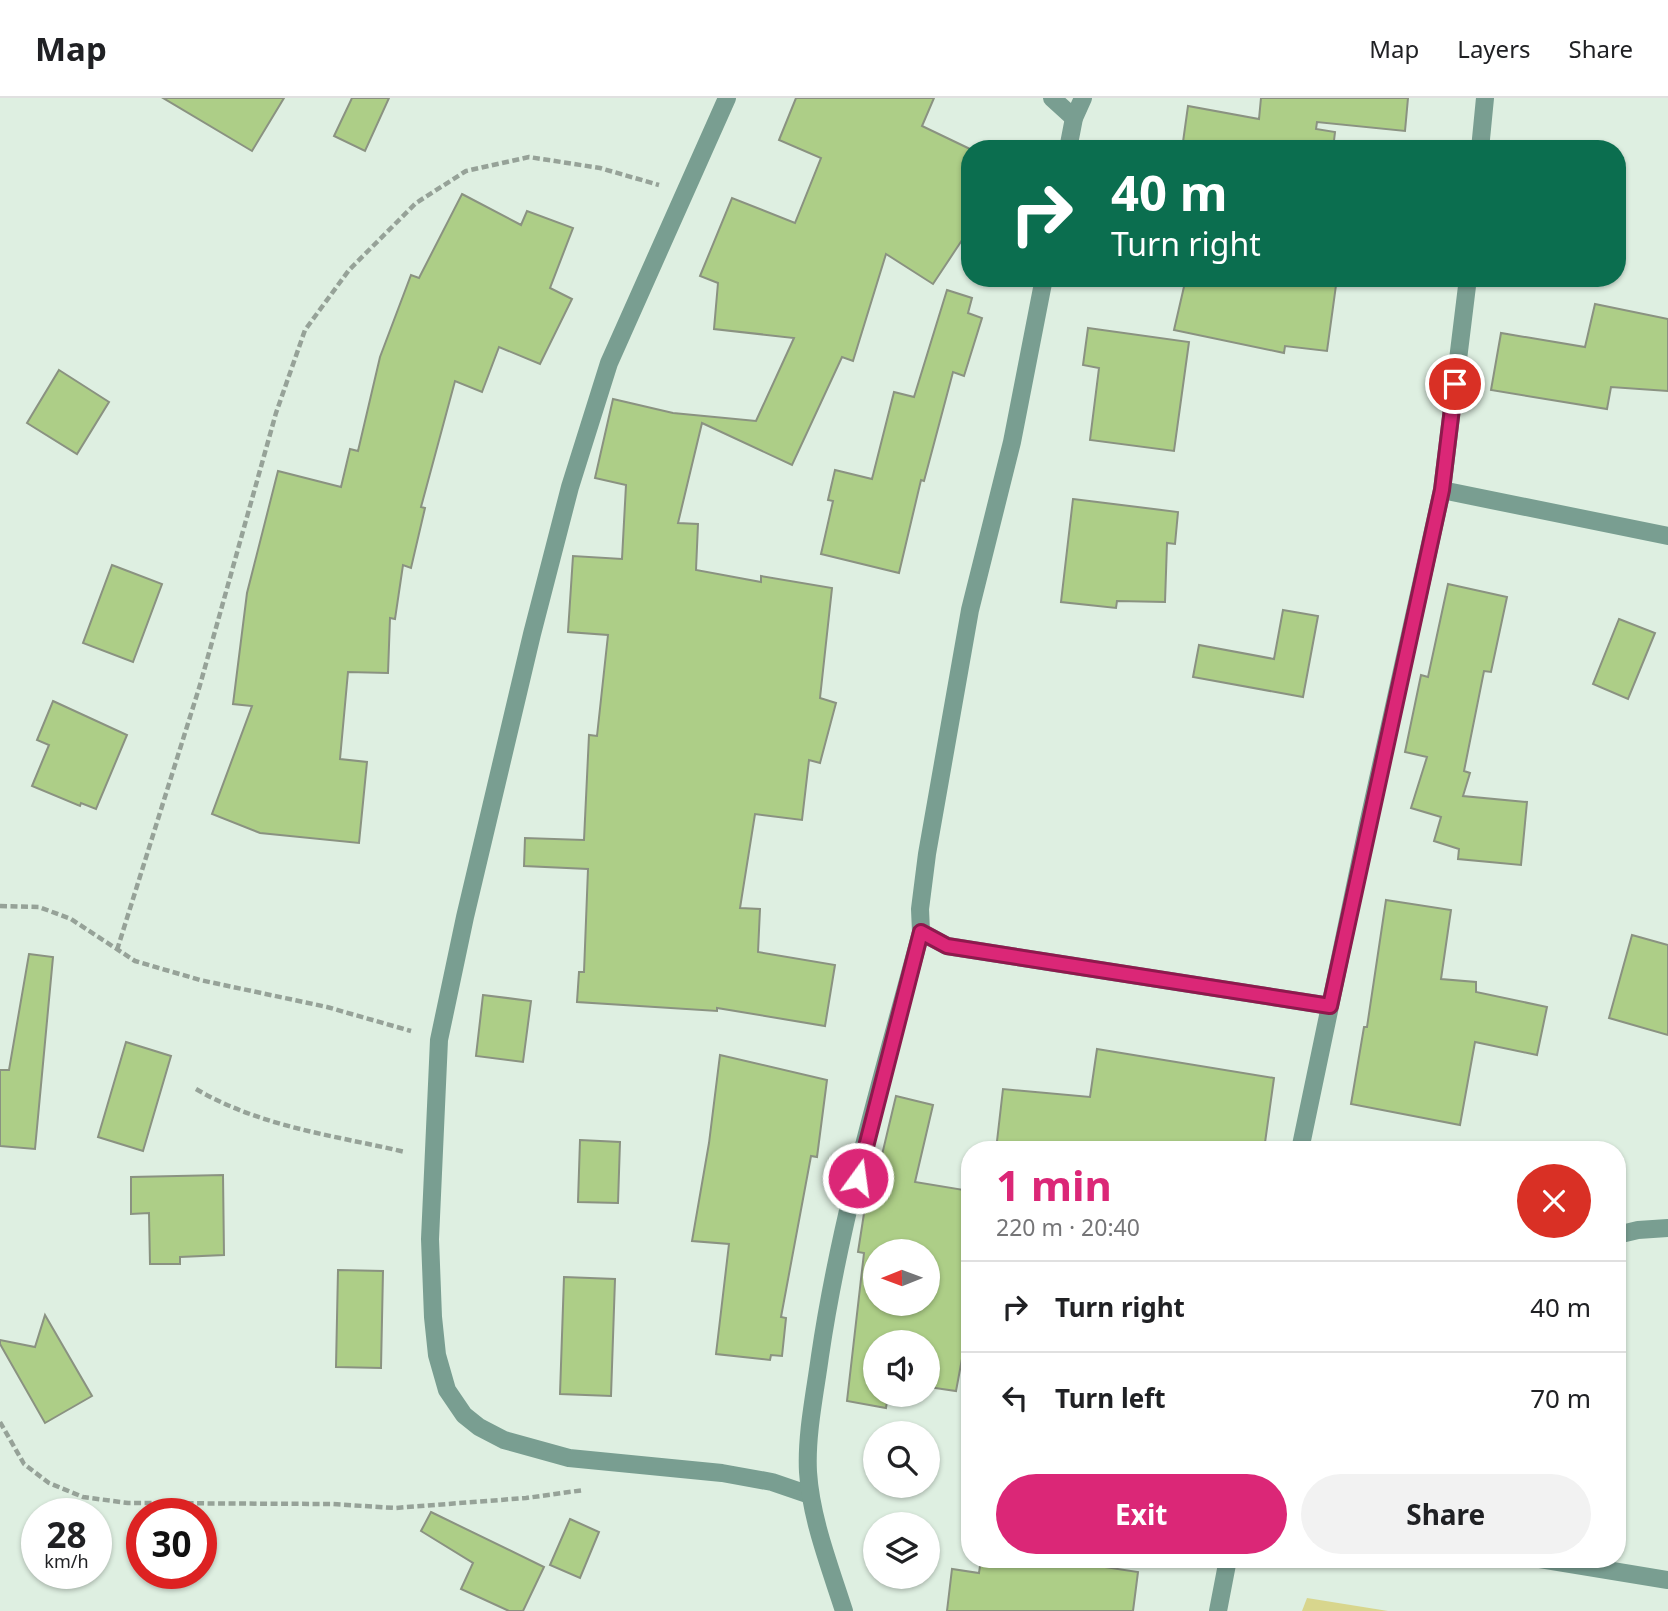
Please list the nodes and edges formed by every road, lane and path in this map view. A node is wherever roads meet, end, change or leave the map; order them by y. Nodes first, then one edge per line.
1 (727, 98) edge
2 (1052, 98) edge
3 (1083, 98) edge
4 (1485, 98) edge
5 (1074, 118) junction
6 (1070, 140) edge
7 (1481, 140) edge
8 (683, 192) junction
9 (1042, 287) edge
10 (1467, 287) edge
11 (1442, 490) junction
12 (1668, 536) edge
13 (0, 906) edge
14 (921, 932) junction
15 (117, 950) junction
16 (1330, 1006) junction
17 (439, 1040) junction
18 (196, 1089) dead end
19 (1302, 1141) edge
20 (433, 1159) junction
21 (1668, 1228) edge
22 (1626, 1233) edge
23 (0, 1422) edge
24 (622, 1464) junction
25 (810, 1495) junction
26 (1226, 1568) edge
27 (1594, 1568) edge
28 (1668, 1580) edge
29 (844, 1611) edge
30 (1218, 1611) edge

1 - 8 street
2 - 5 street
3 - 5 street
4 - 7 street
5 - 6 street
8 - 15 path
8 - 17 street
9 - 14 street
10 - 11 street
11 - 12 street
11 - 16 street
13 - 15 path
14 - 16 street
14 - 25 street
15 - 17 path
16 - 19 street
17 - 20 street
18 - 20 path
20 - 24 street
21 - 22 street
23 - 24 path
24 - 25 street
25 - 29 street
26 - 30 street
27 - 28 street

